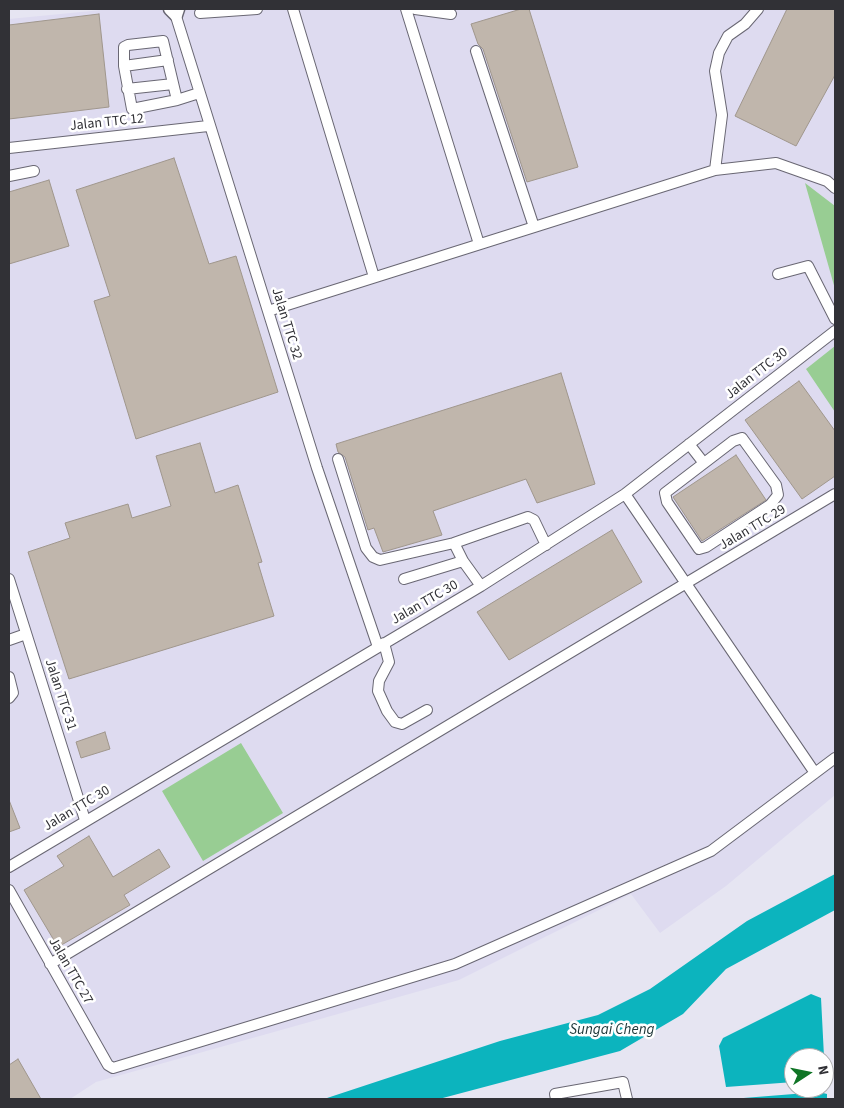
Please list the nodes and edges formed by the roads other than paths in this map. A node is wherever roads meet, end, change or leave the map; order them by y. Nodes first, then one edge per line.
1 (257, 9) edge
2 (293, 9) edge
3 (406, 9) edge
4 (414, 9) edge
5 (758, 9) edge
6 (174, 10) edge
7 (200, 13) dead end
8 (451, 14) dead end
9 (476, 52) dead end
10 (168, 60) junction
11 (124, 66) junction
12 (173, 84) junction
13 (127, 89) junction
14 (199, 92) junction
15 (177, 100) junction
16 (208, 126) junction
17 (9, 148) edge
18 (34, 170) dead end
19 (714, 170) junction
20 (9, 176) edge
21 (835, 188) edge
22 (534, 226) junction
23 (479, 244) junction
24 (778, 274) dead end
25 (374, 277) junction
26 (268, 311) junction
27 (835, 320) edge
28 (835, 331) edge
29 (689, 444) junction
30 (338, 458) dead end
31 (704, 462) junction
32 (625, 494) junction
33 (835, 494) edge
34 (454, 543) junction
35 (546, 545) junction
36 (463, 561) junction
37 (9, 579) edge
38 (404, 579) dead end
39 (684, 585) junction
40 (481, 586) junction
41 (26, 634) junction
42 (9, 640) edge
43 (381, 645) junction
44 (9, 677) edge
45 (9, 698) edge
46 (427, 710) dead end
47 (835, 758) edge
48 (815, 773) junction
49 (85, 820) junction
50 (9, 867) edge
51 (9, 890) edge
52 (50, 964) junction
53 (556, 1099) edge
54 (627, 1099) edge

1 - 7 street
2 - 25 street
3 - 23 street
4 - 8 street
5 - 19 street
6 - 14 street, Jalan TTC 32
9 - 22 street
10 - 11 street
10 - 11 street
10 - 12 street
11 - 13 street
12 - 13 street
12 - 15 street
13 - 15 street
14 - 15 street
14 - 16 street, Jalan TTC 32
16 - 17 street, Jalan TTC 12
16 - 26 street, Jalan TTC 32
18 - 20 street
19 - 21 street
19 - 22 street
22 - 23 street
23 - 25 street
24 - 27 street
25 - 26 street
26 - 43 street, Jalan TTC 32
28 - 29 street, Jalan TTC 30
29 - 31 street
29 - 32 street, Jalan TTC 30
30 - 34 street
31 - 31 street
32 - 35 street, Jalan TTC 30
32 - 39 street
33 - 39 street, Jalan TTC 29
34 - 35 street
34 - 36 street
35 - 40 street, Jalan TTC 30
36 - 38 street
36 - 40 street
37 - 41 street, Jalan TTC 31
39 - 48 street
39 - 52 street, Jalan TTC 29
40 - 43 street, Jalan TTC 30
41 - 42 street
41 - 49 street, Jalan TTC 31
43 - 46 street, Jalan TTC 32
43 - 49 street, Jalan TTC 30
44 - 45 street
47 - 48 street
48 - 52 street, Jalan TTC 27
49 - 50 street, Jalan TTC 30
51 - 52 street, Jalan TTC 27
53 - 54 street

